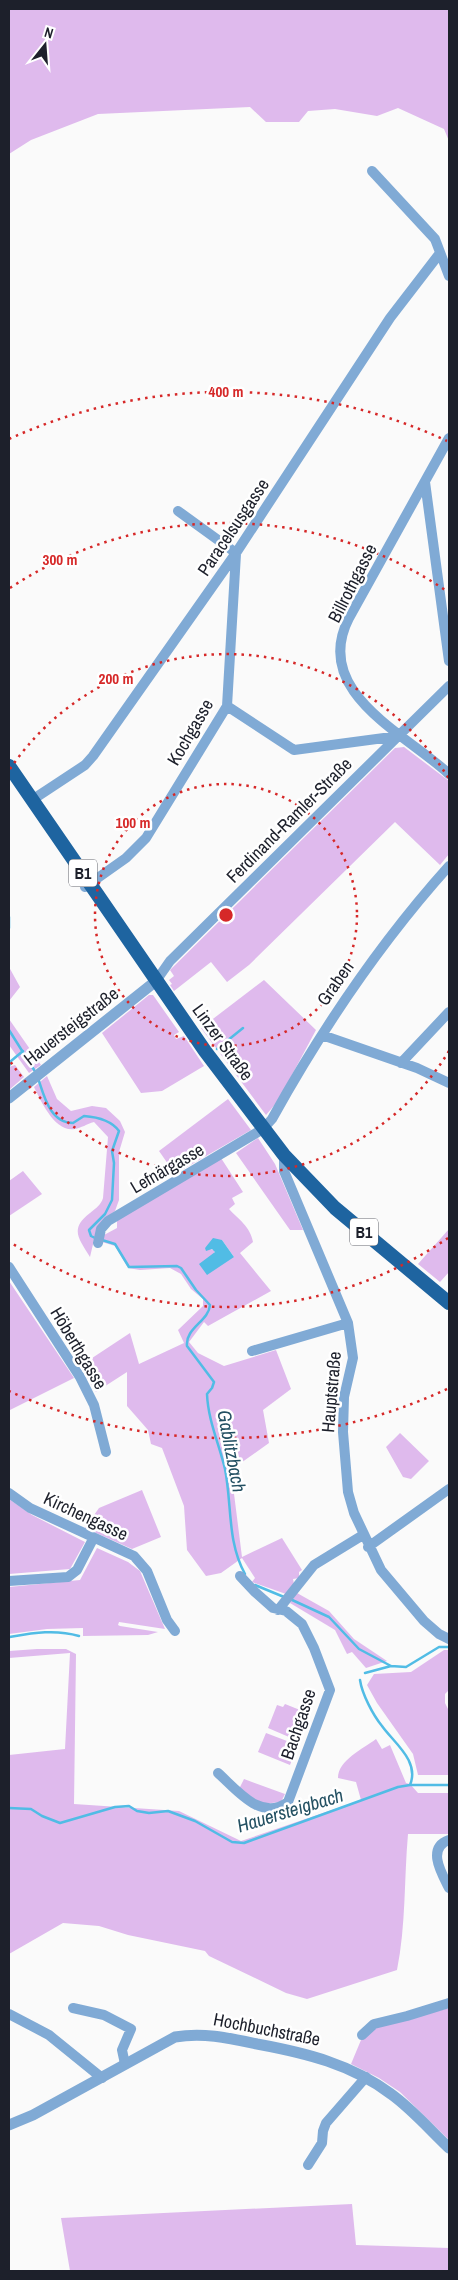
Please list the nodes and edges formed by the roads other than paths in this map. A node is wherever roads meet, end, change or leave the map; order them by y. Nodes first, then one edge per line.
1 (372, 171) dead end
2 (440, 253) junction
3 (449, 276) edge
4 (449, 438) edge
5 (425, 482) junction
6 (178, 511) dead end
7 (236, 553) junction
8 (449, 661) edge
9 (449, 686) edge
10 (227, 706) junction
11 (399, 736) junction
12 (9, 766) edge
13 (449, 774) edge
14 (32, 800) junction
15 (449, 866) edge
16 (87, 885) junction
17 (156, 980) junction
18 (449, 1012) edge
19 (322, 1035) junction
20 (401, 1064) junction
21 (449, 1082) edge
22 (9, 1098) edge
23 (263, 1129) junction
24 (284, 1155) junction
25 (99, 1239) dead end
26 (9, 1267) edge
27 (449, 1303) edge
28 (348, 1323) junction
29 (252, 1351) dead end
30 (106, 1452) dead end
31 (449, 1489) edge
32 (9, 1493) edge
33 (363, 1535) junction
34 (93, 1539) junction
35 (368, 1547) junction
36 (240, 1576) dead end
37 (9, 1581) edge
38 (280, 1608) junction
39 (175, 1631) dead end
40 (449, 1639) edge
41 (218, 1773) dead end
42 (449, 1840) edge
43 (449, 1888) edge
44 (449, 2003) edge
45 (73, 2008) dead end
46 (9, 2014) edge
47 (362, 2035) dead end
48 (125, 2064) junction
49 (366, 2077) junction
50 (102, 2078) junction
51 (9, 2125) edge
52 (449, 2148) edge
53 (308, 2166) dead end

1 - 2 street
2 - 3 street
2 - 7 street, Paracelsusgasse
4 - 5 street, Billrothgasse
5 - 8 street
5 - 11 street, Billrothgasse
6 - 7 street
7 - 10 street, Kochgasse
7 - 14 street, Paracelsusgasse
9 - 11 street, Ferdinand-Ramler-Straße
10 - 11 street
10 - 16 street, Kochgasse
11 - 13 street, Billrothgasse
11 - 17 street, Ferdinand-Ramler-Straße
12 - 14 main road, Linzer Straße / B1
14 - 16 main road, Linzer Straße / B1
15 - 19 street, Graben
16 - 17 main road, Linzer Straße / B1
17 - 22 street, Hauersteigstraße
17 - 23 main road, Linzer Straße / B1
18 - 20 street
19 - 20 street
19 - 23 street, Graben
20 - 21 street
23 - 24 main road, Linzer Straße / B1
23 - 25 street, Lefnärgasse
24 - 27 main road, Linzer Straße / B1
24 - 28 street, Hauptstraße
26 - 30 street, Höberthgasse
28 - 29 street
28 - 33 street, Hauptstraße
31 - 35 street
32 - 34 street, Kirchengasse
33 - 35 street, Hauptstraße
33 - 38 street
34 - 37 street
34 - 39 street, Kirchengasse
35 - 40 street, Hauptstraße
36 - 38 street, Bachgasse
38 - 41 street, Bachgasse
42 - 43 street
44 - 47 street
45 - 48 street
46 - 50 street
48 - 49 street, Hochbuchstraße
48 - 50 street, Hochbuchstraße
49 - 52 street, Hochbuchstraße
49 - 53 street
50 - 51 street, Hochbuchstraße

